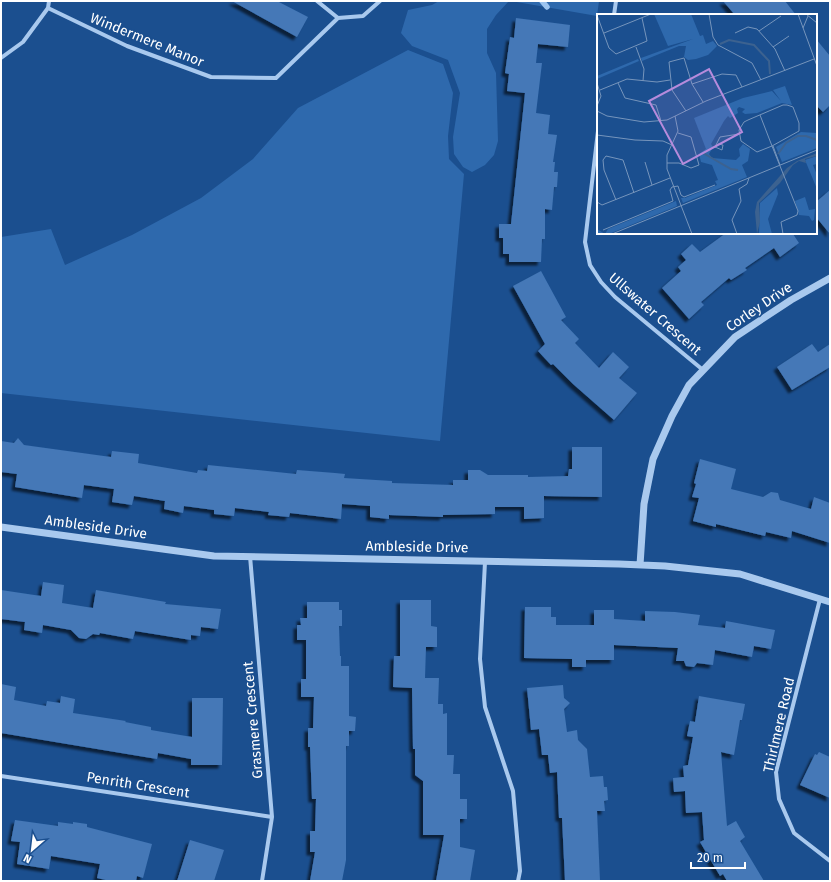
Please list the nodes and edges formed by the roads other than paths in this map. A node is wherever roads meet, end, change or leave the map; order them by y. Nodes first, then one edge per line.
1 (49, 1) edge
2 (317, 1) edge
3 (380, 1) edge
4 (616, 1) edge
5 (48, 8) junction
6 (614, 14) edge
7 (338, 18) junction
8 (1, 58) edge
9 (597, 140) edge
10 (830, 278) edge
11 (704, 370) junction
12 (1, 527) edge
13 (250, 556) junction
14 (485, 562) junction
15 (640, 565) junction
16 (820, 599) junction
17 (830, 602) edge
18 (1, 776) edge
19 (272, 817) junction
20 (830, 861) edge
21 (262, 881) edge
22 (518, 881) edge

1 - 5 street
2 - 7 street
3 - 7 street
4 - 6 street
5 - 7 street, Windermere Manor
5 - 8 street
9 - 11 street, Ullswater Crescent
10 - 11 street, Corley Drive
11 - 15 street, Corley Drive
12 - 13 street, Ambleside Drive
13 - 14 street, Ambleside Drive
13 - 19 street, Grasmere Crescent
14 - 15 street, Ambleside Drive
14 - 22 street
15 - 16 street, Ambleside Drive
16 - 17 street, Ambleside Drive
16 - 20 street, Thirlmere Road
18 - 19 street, Penrith Crescent
19 - 21 street, Grasmere Crescent

